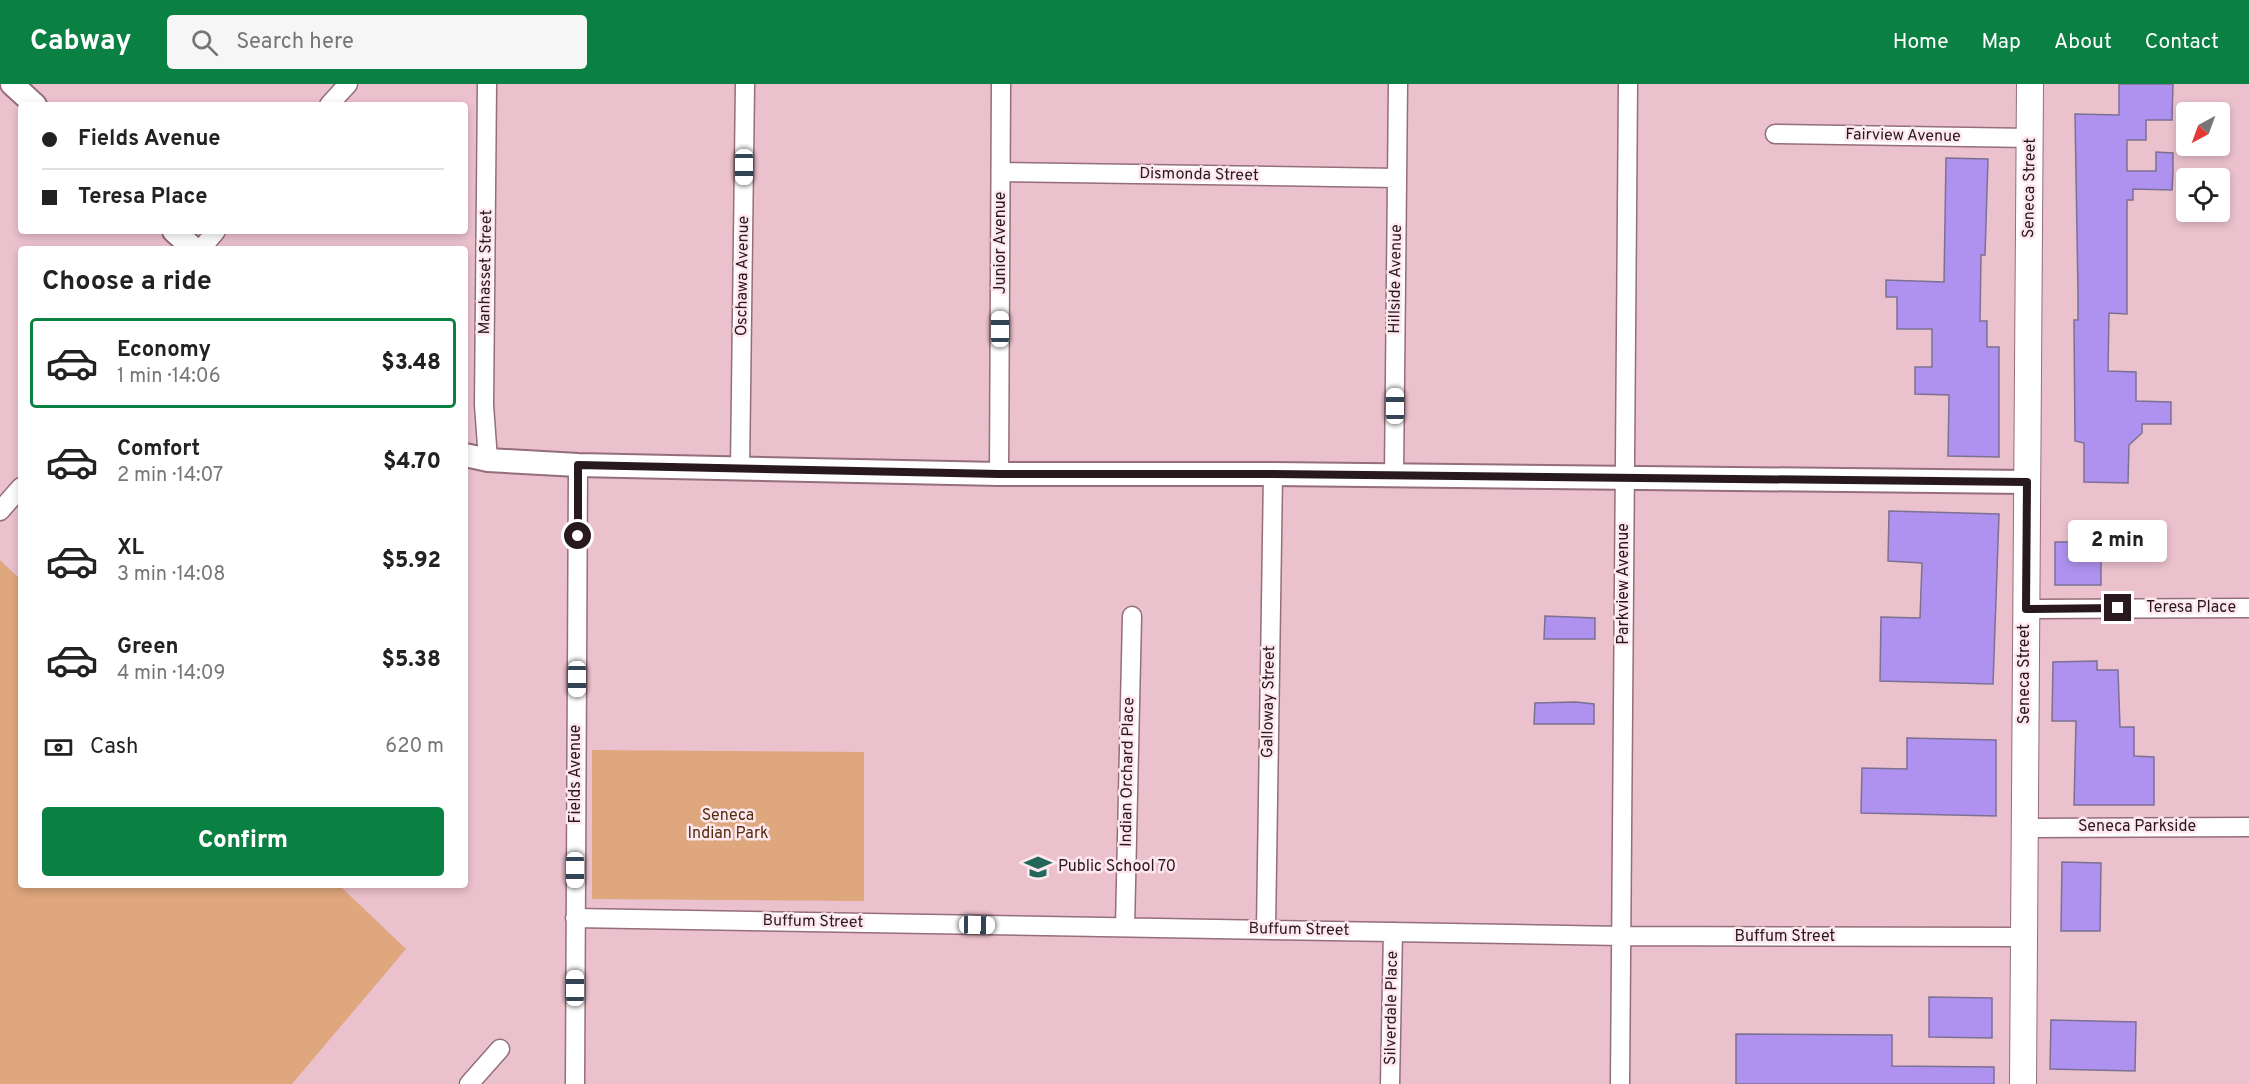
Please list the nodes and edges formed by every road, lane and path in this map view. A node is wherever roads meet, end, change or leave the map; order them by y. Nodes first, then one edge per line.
1 (348, 84) edge
2 (487, 84) edge
3 (744, 84) edge
4 (1001, 84) edge
5 (1398, 84) edge
6 (1628, 84) edge
7 (2030, 84) edge
8 (332, 102) edge
9 (1775, 134) dead end
10 (2030, 138) junction
11 (1002, 172) junction
12 (1397, 178) junction
13 (177, 234) edge
14 (214, 234) edge
15 (191, 246) edge
16 (204, 246) edge
17 (468, 456) edge
18 (488, 460) junction
19 (578, 465) junction
20 (740, 469) junction
21 (999, 474) junction
22 (1273, 474) junction
23 (1394, 475) junction
24 (1623, 477) junction
25 (2027, 482) junction
26 (18, 490) edge
27 (0, 511) edge
28 (2249, 608) edge
29 (2026, 609) junction
30 (1132, 616) dead end
31 (2249, 827) edge
32 (2025, 828) junction
33 (575, 918) junction
34 (1125, 927) junction
35 (1266, 929) junction
36 (1393, 932) junction
37 (1621, 936) junction
38 (2024, 936) junction
39 (500, 1049) dead end
40 (469, 1084) edge
41 (575, 1084) edge
42 (1390, 1084) edge
43 (1620, 1084) edge
44 (2023, 1084) edge

1 - 8 street
2 - 18 street, Manhasset Street
3 - 20 street, Oschawa Avenue
4 - 11 street, Junior Avenue
5 - 12 street, Hillside Avenue
6 - 24 street, Parkview Avenue
7 - 10 main road, Seneca Street
9 - 10 street, Fairview Avenue
10 - 25 main road, Seneca Street
11 - 12 street, Dismonda Street
11 - 21 street, Junior Avenue
12 - 23 street, Hillside Avenue
13 - 15 street
14 - 16 street
17 - 18 street
18 - 19 street
19 - 20 street
19 - 33 street, Fields Avenue
20 - 21 street
21 - 22 street
22 - 23 street
22 - 35 street, Galloway Street
23 - 24 street
24 - 25 street
24 - 37 street, Parkview Avenue
25 - 29 main road, Seneca Street
26 - 27 street
28 - 29 street, Teresa Place
29 - 32 main road, Seneca Street
30 - 34 street, Indian Orchard Place
31 - 32 street, Seneca Parkside
32 - 38 main road, Seneca Street
33 - 34 street, Buffum Street
33 - 41 street, Fields Avenue
34 - 35 street, Buffum Street
35 - 36 street, Buffum Street
36 - 37 street, Buffum Street
36 - 42 street, Silverdale Place
37 - 38 street, Buffum Street
37 - 43 street, Parkview Avenue
38 - 44 main road, Seneca Street
39 - 40 street

